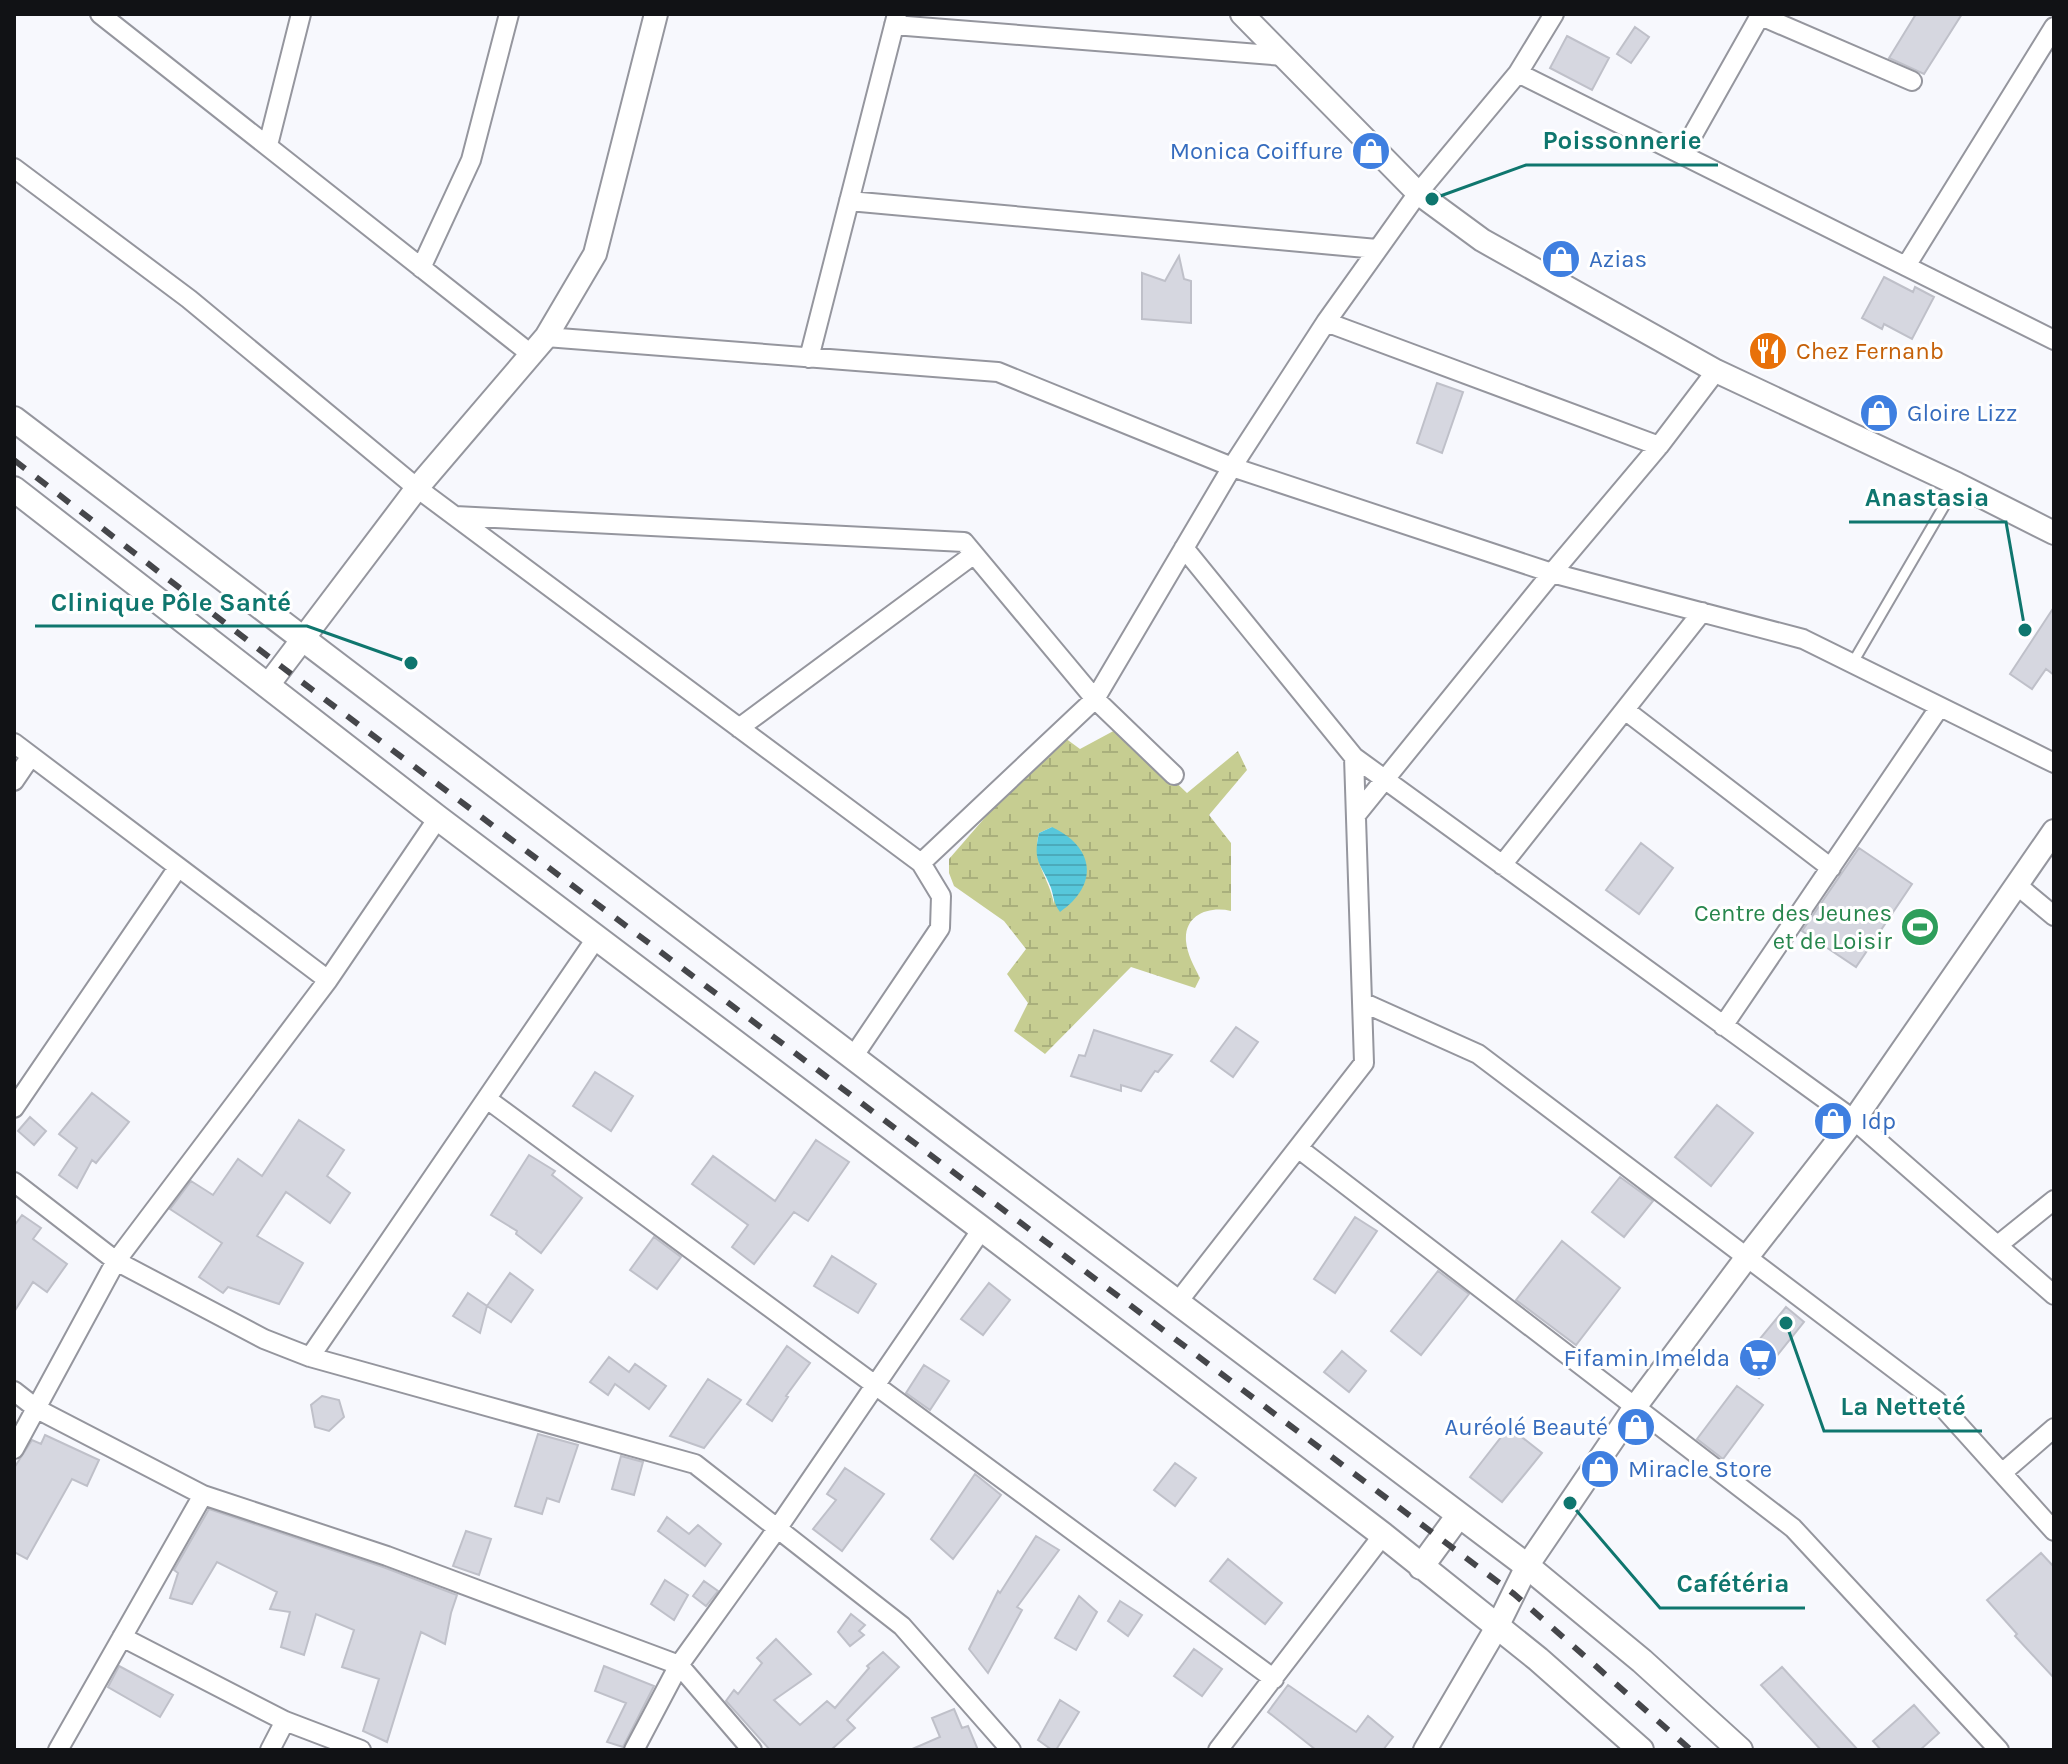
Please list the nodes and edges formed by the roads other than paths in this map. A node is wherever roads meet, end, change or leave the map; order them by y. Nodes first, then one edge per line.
1 (301, 14) edge
2 (509, 14) edge
3 (656, 14) edge
4 (1242, 14) edge
5 (1554, 14) edge
6 (1761, 15) edge
7 (105, 16) edge
8 (895, 20) edge
9 (2054, 27) edge
10 (1284, 56) junction
11 (1518, 73) junction
12 (1912, 81) dead end
13 (268, 145) junction
14 (1682, 154) junction
15 (14, 168) edge
16 (1418, 193) junction
17 (849, 201) junction
18 (1377, 249) junction
19 (1906, 266) junction
20 (421, 268) junction
21 (1326, 322) junction
22 (2054, 340) edge
23 (539, 346) junction
24 (809, 358) junction
25 (1716, 371) junction
26 (14, 419) edge
27 (1659, 446) junction
28 (1232, 467) junction
29 (1957, 484) junction
30 (417, 488) junction
31 (14, 489) edge
32 (455, 516) junction
33 (2054, 533) edge
34 (1184, 548) junction
35 (973, 555) junction
36 (1552, 573) junction
37 (1702, 612) junction
38 (304, 637) junction
39 (1852, 664) junction
40 (268, 685) junction
41 (1095, 699) junction
42 (1939, 708) junction
43 (1625, 710) junction
44 (739, 728) junction
45 (14, 743) edge
46 (31, 756) junction
47 (1354, 757) junction
48 (2054, 763) edge
49 (1174, 775) dead end
50 (1385, 780) junction
51 (14, 781) edge
52 (1356, 815) junction
53 (438, 818) junction
54 (2054, 831) edge
55 (921, 863) junction
56 (1502, 865) junction
57 (1831, 868) junction
58 (177, 869) junction
59 (2018, 886) junction
60 (2054, 916) edge
61 (597, 937) junction
62 (328, 980) junction
63 (1362, 1002) junction
64 (1723, 1026) junction
65 (853, 1057) junction
66 (487, 1099) junction
67 (14, 1108) edge
68 (1854, 1120) junction
69 (1298, 1148) junction
70 (14, 1182) edge
71 (2054, 1200) edge
72 (982, 1229) junction
73 (1998, 1245) junction
74 (1747, 1257) junction
75 (116, 1261) junction
76 (2054, 1295) edge
77 (1177, 1303) junction
78 (310, 1357) junction
79 (875, 1384) junction
80 (14, 1391) edge
81 (1635, 1407) junction
82 (37, 1409) junction
83 (2054, 1428) edge
84 (14, 1449) edge
85 (2002, 1473) junction
86 (203, 1495) junction
87 (1459, 1515) junction
88 (777, 1529) junction
89 (2054, 1531) edge
90 (1383, 1535) junction
91 (1527, 1566) junction
92 (1421, 1567) junction
93 (1497, 1627) junction
94 (122, 1637) junction
95 (679, 1665) junction
96 (1274, 1679) junction
97 (285, 1721) junction
98 (58, 1750) edge
99 (270, 1750) edge
100 (361, 1750) edge
101 (634, 1750) edge
102 (752, 1750) edge
103 (1011, 1750) edge
104 (1218, 1750) edge
105 (1425, 1750) edge
106 (1641, 1750) edge
107 (1740, 1750) edge
108 (1999, 1750) edge

1 - 13 street
2 - 20 street
3 - 23 street
4 - 10 street
5 - 11 street
6 - 12 street
6 - 14 street
7 - 13 street
8 - 10 street
8 - 17 street
9 - 19 street
10 - 16 street
11 - 14 street
11 - 16 street
13 - 20 street
14 - 19 street
15 - 30 street
16 - 18 street
16 - 25 street
17 - 18 street
17 - 24 street
18 - 21 street
19 - 22 street
20 - 23 street
21 - 27 street
21 - 28 street
23 - 24 street
23 - 30 street
24 - 28 street
25 - 27 street
25 - 29 street
26 - 38 main road
27 - 36 street
28 - 34 street
28 - 36 street
29 - 33 street
29 - 39 lane
30 - 32 street
30 - 38 street
31 - 40 main road
32 - 35 street
32 - 44 street
34 - 41 street
34 - 47 street
35 - 41 street
35 - 44 street
36 - 37 street
36 - 50 street
37 - 39 street
37 - 43 street
38 - 40 street
38 - 65 main road
39 - 42 street
40 - 53 main road
41 - 49 street
41 - 55 street
42 - 48 street
42 - 57 street
43 - 56 street
43 - 57 street
44 - 55 street
45 - 46 street
46 - 51 street
46 - 58 street
47 - 50 street
47 - 52 street
50 - 52 street
50 - 56 street
52 - 63 street
53 - 61 main road
53 - 62 street
54 - 59 street
55 - 65 street
56 - 64 street
57 - 64 street
58 - 62 street
58 - 67 street
59 - 60 street
59 - 68 street
61 - 66 street
61 - 72 main road
62 - 75 street
63 - 69 street
63 - 74 street
64 - 68 street
65 - 77 main road
66 - 78 street
66 - 79 street
68 - 73 street
68 - 74 street
69 - 77 street
69 - 81 street
70 - 75 street
71 - 73 street
72 - 79 street
72 - 90 main road
73 - 76 street
74 - 81 street
74 - 85 street
75 - 78 street
75 - 82 street
77 - 87 main road
78 - 88 street
79 - 88 street
79 - 96 street
80 - 82 street
81 - 91 street
81 - 108 street
82 - 84 street
82 - 86 street
83 - 85 street
85 - 89 street
86 - 94 street
86 - 95 street
87 - 91 main road
87 - 92 main road
88 - 95 street
88 - 103 street
90 - 92 main road
90 - 96 street
91 - 93 street
91 - 107 main road
92 - 93 main road
93 - 105 street
93 - 106 main road
94 - 97 street
94 - 98 street
95 - 101 street
95 - 102 street
96 - 104 street
97 - 99 street
97 - 100 street

